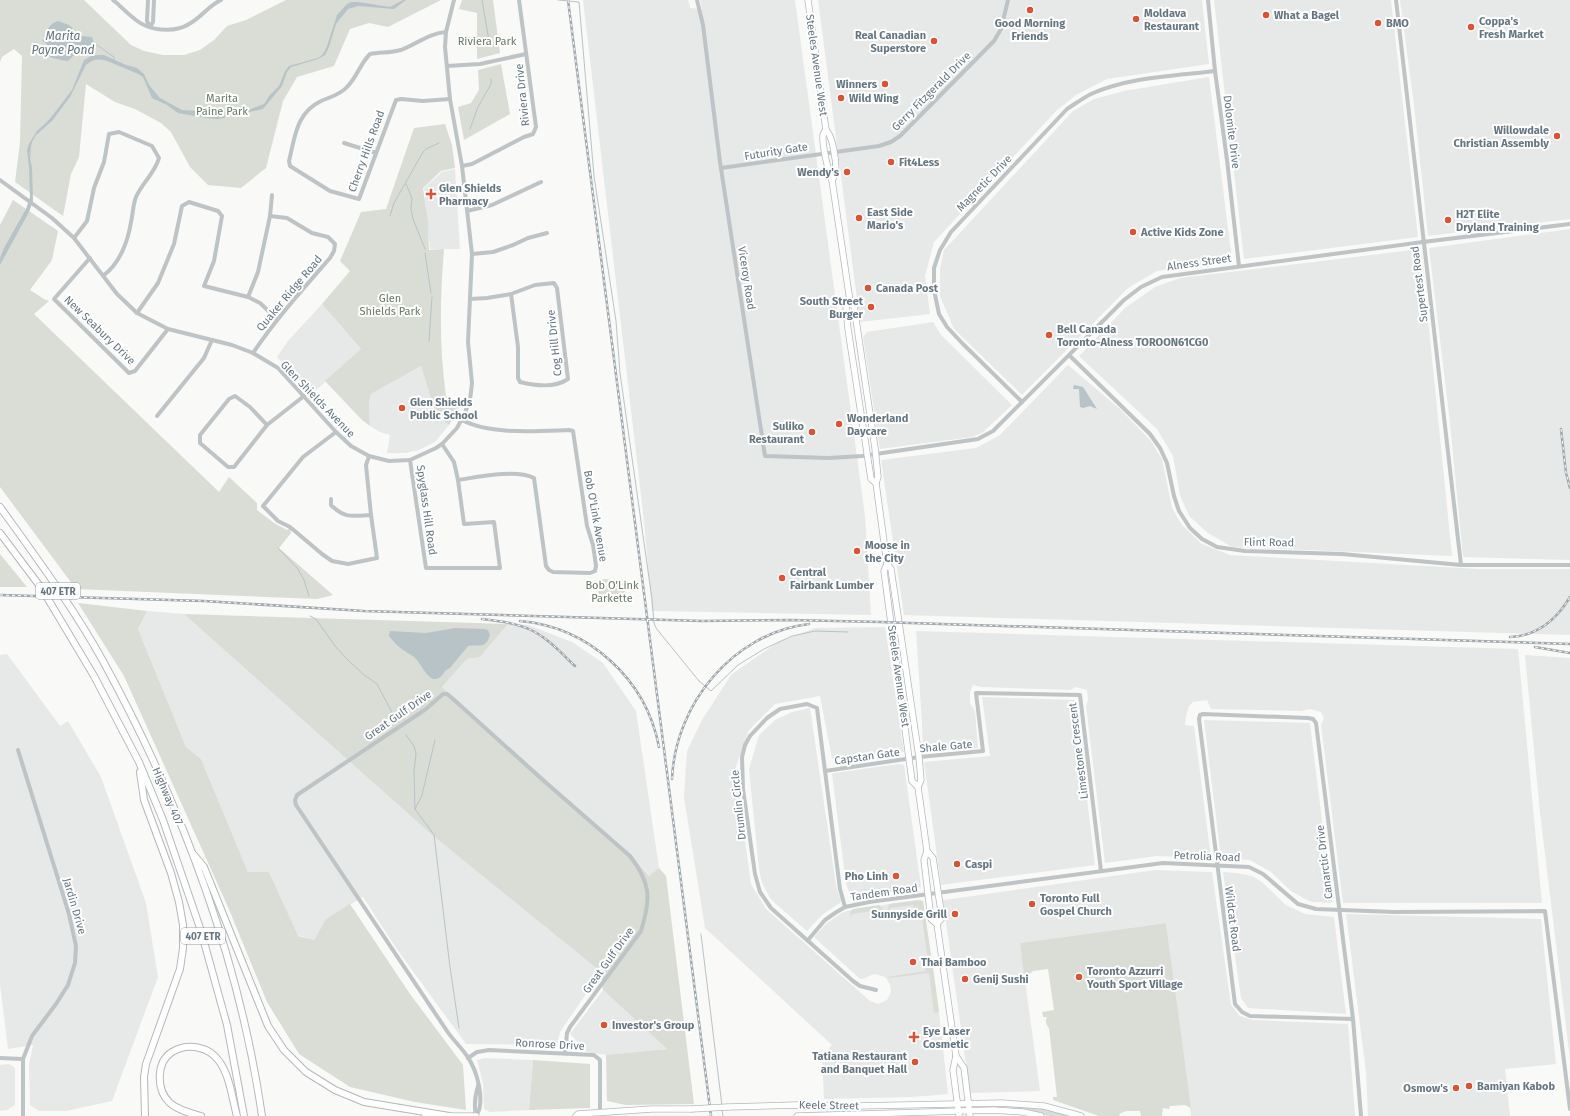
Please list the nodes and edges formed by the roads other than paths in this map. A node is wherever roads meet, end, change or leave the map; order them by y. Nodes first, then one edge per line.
1 (113, 0) edge
2 (148, 0) edge
3 (154, 0) edge
4 (221, 0) edge
5 (454, 0) edge
6 (519, 0) edge
7 (697, 0) edge
8 (808, 0) edge
9 (1008, 0) edge
10 (1208, 0) edge
11 (1396, 0) edge
12 (119, 2) edge
13 (150, 27) junction
14 (446, 32) junction
15 (526, 54) junction
16 (447, 66) junction
17 (1215, 71) junction
18 (450, 99) junction
19 (826, 130) junction
20 (344, 143) dead end
21 (833, 152) junction
22 (376, 153) junction
23 (825, 153) junction
24 (462, 166) junction
25 (721, 168) junction
26 (0, 180) edge
27 (832, 180) junction
28 (541, 182) dead end
29 (272, 195) dead end
30 (467, 211) junction
31 (270, 216) junction
32 (1570, 224) edge
33 (547, 233) dead end
34 (74, 238) junction
35 (1423, 242) junction
36 (472, 254) junction
37 (90, 258) junction
38 (1239, 266) junction
39 (104, 275) junction
40 (511, 294) junction
41 (248, 297) junction
42 (470, 299) junction
43 (850, 302) junction
44 (137, 313) junction
45 (277, 319) junction
46 (857, 328) junction
47 (168, 329) junction
48 (848, 329) junction
49 (212, 340) junction
50 (253, 353) junction
51 (1070, 356) junction
52 (304, 396) junction
53 (1022, 402) junction
54 (157, 416) dead end
55 (462, 420) junction
56 (267, 426) junction
57 (336, 432) junction
58 (442, 444) junction
59 (875, 454) junction
60 (869, 455) junction
61 (369, 456) junction
62 (410, 460) junction
63 (458, 480) junction
64 (876, 483) junction
65 (331, 499) dead end
66 (0, 508) edge
67 (371, 515) junction
68 (0, 533) edge
69 (887, 564) junction
70 (1461, 565) junction
71 (1570, 565) edge
72 (1200, 716) joint
73 (18, 750) dead end
74 (983, 751) joint
75 (919, 757) junction
76 (910, 758) junction
77 (139, 762) junction
78 (825, 770) junction
79 (918, 787) junction
80 (191, 851) junction
81 (927, 851) junction
82 (1217, 864) junction
83 (1101, 871) junction
84 (938, 893) junction
85 (928, 894) junction
86 (845, 907) junction
87 (1338, 910) junction
88 (937, 924) junction
89 (808, 940) junction
90 (876, 990) dead end
91 (1353, 1019) junction
92 (565, 1053) junction
93 (956, 1056) junction
94 (0, 1058) edge
95 (468, 1058) junction
96 (23, 1059) junction
97 (957, 1103) junction
98 (968, 1103) junction
99 (1570, 1110) edge
100 (970, 1113) edge
101 (959, 1114) edge
102 (600, 1115) edge
103 (23, 1116) edge
104 (145, 1116) edge
105 (201, 1116) edge
106 (237, 1116) edge
107 (244, 1116) edge
108 (263, 1116) edge
109 (424, 1116) edge
110 (449, 1116) edge
111 (476, 1116) edge
112 (576, 1116) edge
113 (797, 1116) edge
114 (1041, 1116) edge
115 (1081, 1116) edge
116 (1361, 1116) edge

1 - 12 street
2 - 13 street
3 - 13 street
4 - 13 street
5 - 14 street, Glen Shields Avenue
6 - 15 street, Riviera Drive
7 - 25 street, Viceroy Road
8 - 19 main road, Steeles Avenue West
9 - 21 street, Gerry Fitzgerald Drive
10 - 17 street, Dolomite Drive
11 - 35 street, Supertest Road
12 - 13 street
14 - 16 street, Glen Shields Avenue
14 - 22 street, Cherry Hills Road
15 - 16 street
15 - 24 street, Riviera Drive
16 - 18 street, Glen Shields Avenue
17 - 38 street, Dolomite Drive
17 - 53 street, Magnetic Drive
18 - 22 street, Cherry Hills Road
18 - 24 street, Glen Shields Avenue
19 - 21 main road, Steeles Avenue West
19 - 23 main road, Steeles Avenue West
20 - 22 street
21 - 23 street, Futurity Gate
21 - 27 main road, Steeles Avenue West
23 - 25 street, Futurity Gate
23 - 27 main road, Steeles Avenue West
24 - 30 street, Glen Shields Avenue
25 - 60 street, Viceroy Road
26 - 34 street, Glen Shields Avenue
27 - 43 main road, Steeles Avenue West
28 - 30 street
29 - 31 street
30 - 36 street, Glen Shields Avenue
31 - 41 street
31 - 45 street, Quaker Ridge Road
32 - 35 street, Alness Street
33 - 36 street
34 - 37 street, Glen Shields Avenue
34 - 39 street
35 - 38 street, Alness Street
35 - 70 street, Supertest Road
36 - 42 street, Glen Shields Avenue
37 - 39 street, Glen Shields Avenue
37 - 47 street, New Seabury Drive
38 - 51 street, Alness Street
39 - 44 street, Glen Shields Avenue
40 - 40 street, Cog Hill Drive
40 - 42 street, Cog Hill Drive
41 - 44 street
41 - 45 street
42 - 55 street, Glen Shields Avenue
43 - 46 main road, Steeles Avenue West
43 - 48 main road, Steeles Avenue West
44 - 47 street, Glen Shields Avenue
45 - 50 street, Quaker Ridge Road
46 - 48 main road
46 - 59 main road, Steeles Avenue West
47 - 49 street, Glen Shields Avenue
48 - 60 main road, Steeles Avenue West
49 - 50 street, Glen Shields Avenue
49 - 54 street
50 - 52 street, Glen Shields Avenue
51 - 53 street, Alness Street
51 - 70 street, Flint Road
52 - 56 street
52 - 57 street, Glen Shields Avenue
53 - 59 street, Alness Street
55 - 58 street, Glen Shields Avenue
55 - 63 street, Bob O'Link Avenue
56 - 56 street
57 - 61 street, Glen Shields Avenue
57 - 67 street
58 - 62 street, Glen Shields Avenue
58 - 63 street, Spyglass Hill Road
59 - 60 street, Alness Street
59 - 64 main road, Steeles Avenue West
60 - 64 main road, Steeles Avenue West
61 - 62 street, Glen Shields Avenue
61 - 67 street
62 - 63 street, Spyglass Hill Road
64 - 69 main road, Steeles Avenue West
65 - 67 street
66 - 80 highway, Highway 407 / 407 ETR
68 - 77 highway, Highway 407 / 407 ETR
69 - 75 main road, Steeles Avenue West
69 - 76 main road, Steeles Avenue West
70 - 71 street, Flint Road
72 - 82 street, Wildcat Road
72 - 87 street, Canarctic Drive
73 - 96 street, Jardin Drive
74 - 75 street, Shale Gate
74 - 83 street, Limestone Crescent
75 - 76 street, Shale Gate
75 - 79 main road, Steeles Avenue West
76 - 78 street, Capstan Gate
76 - 79 main road, Steeles Avenue West
77 - 104 highway
77 - 107 highway, Highway 407 / 407 ETR
78 - 86 street, Drumlin Circle
78 - 89 street, Drumlin Circle
79 - 81 main road, Steeles Avenue West
80 - 108 highway, Highway 407 / 407 ETR
80 - 110 highway
81 - 84 main road, Steeles Avenue West
81 - 85 main road, Steeles Avenue West
82 - 83 street, Petrolia Road
82 - 87 street, Petrolia Road
82 - 91 street, Wildcat Road
83 - 84 street, Petrolia Road
84 - 85 street, Petrolia Road
84 - 88 main road, Steeles Avenue West
85 - 86 street, Tandem Road
85 - 88 main road, Steeles Avenue West
86 - 89 street, Tandem Road
87 - 91 street, Canarctic Drive
87 - 99 street, Petrolia Road
88 - 93 main road, Steeles Avenue West
89 - 90 street
91 - 116 street, Canarctic Drive
92 - 95 street, Ronrose Drive
92 - 95 street, Great Gulf Drive
92 - 102 street, Ronrose Drive
93 - 97 main road, Steeles Avenue West
93 - 98 main road, Steeles Avenue West
94 - 96 street
95 - 111 street, Great Gulf Drive
96 - 103 street, Jardin Drive
97 - 98 main road, Keele Street
97 - 101 main road, Steeles Avenue West
97 - 102 main road, Keele Street, bridge
98 - 100 main road, Steeles Avenue West
98 - 115 main road, Keele Street
100 - 101 main road, Keele Street
100 - 114 main road, Keele Street
101 - 113 main road, Keele Street
102 - 112 main road, Keele Street
105 - 106 highway
109 - 110 main road
110 - 111 main road

